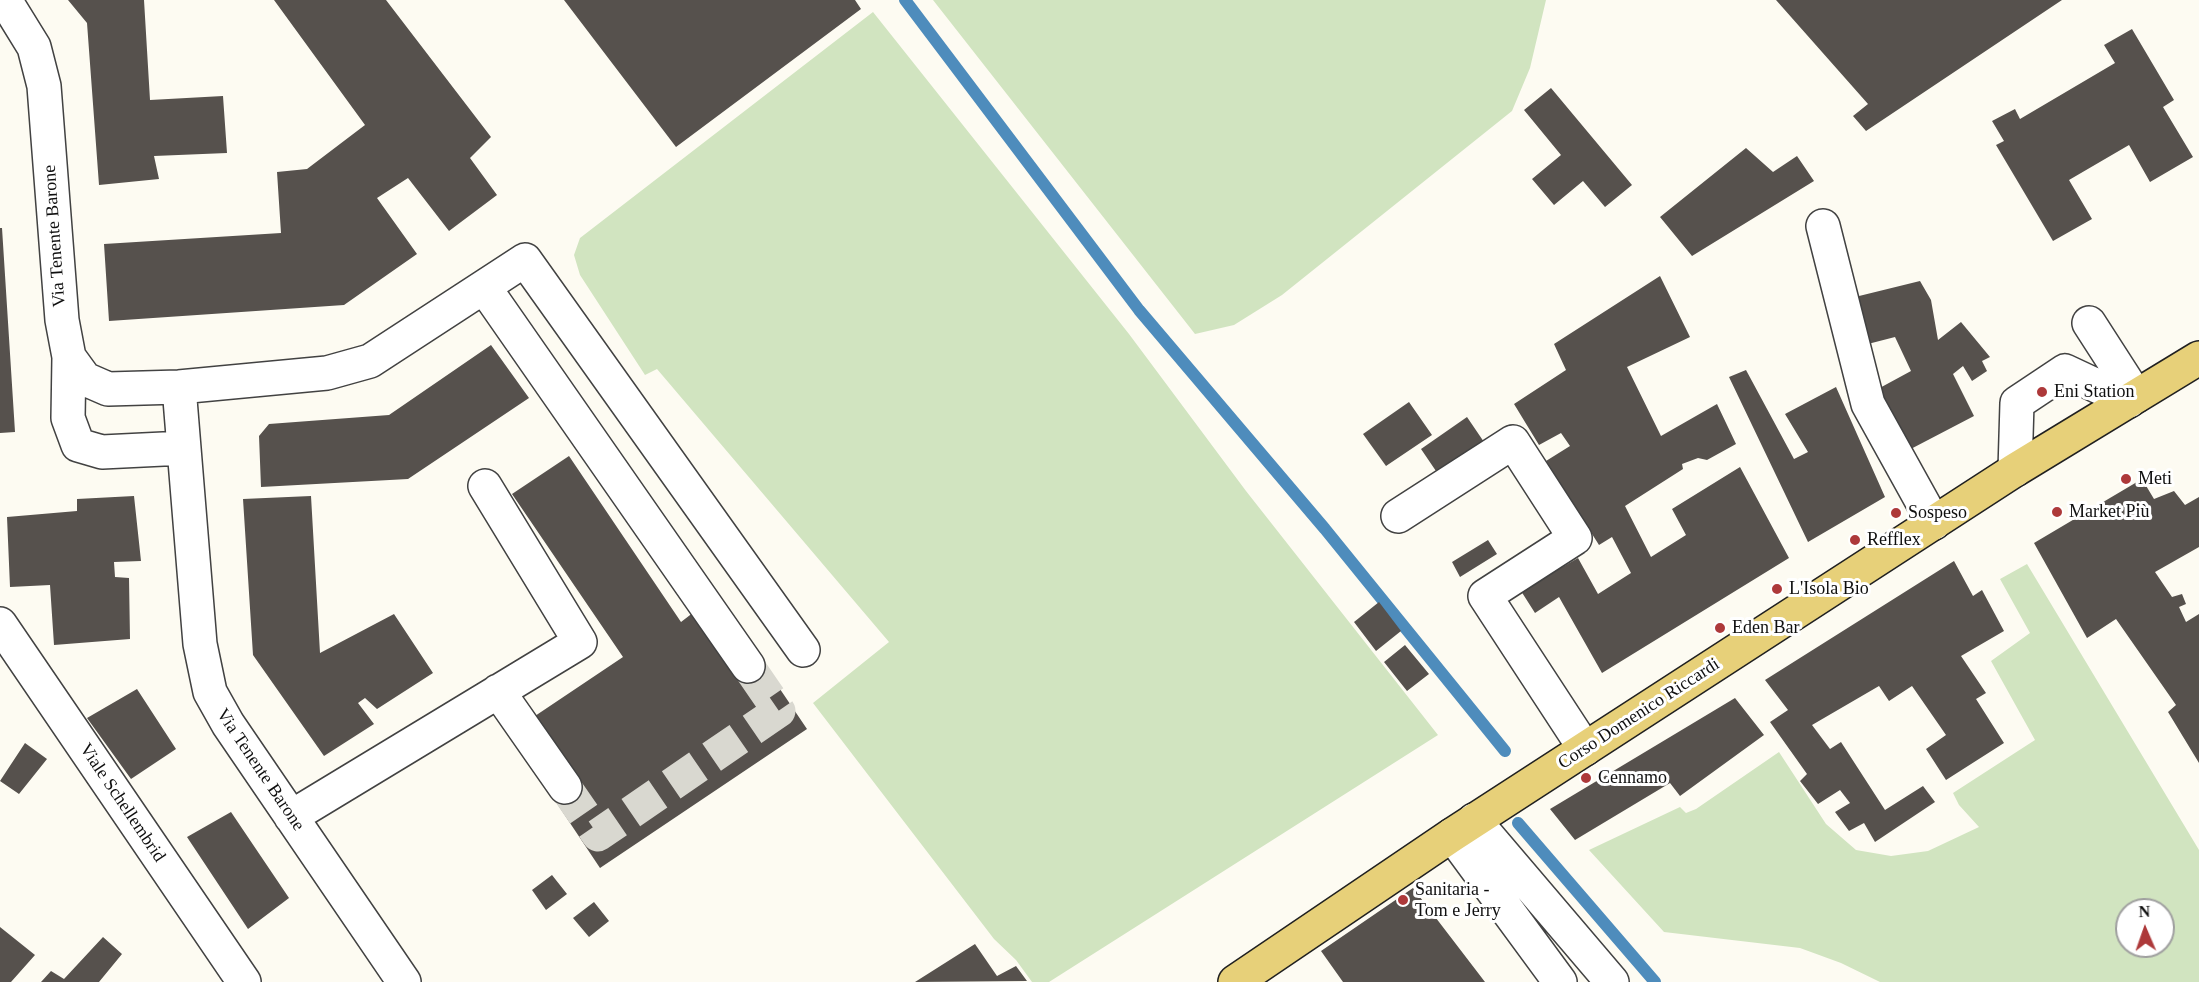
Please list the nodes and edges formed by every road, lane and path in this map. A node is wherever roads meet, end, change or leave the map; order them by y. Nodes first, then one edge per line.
1 (5, 0) edge
2 (1823, 226) dead end
3 (484, 287) junction
4 (2089, 323) dead end
5 (69, 357) junction
6 (2199, 358) edge
7 (179, 387) junction
8 (2132, 398) junction
9 (184, 448) junction
10 (2015, 470) junction
11 (484, 486) dead end
12 (1398, 516) dead end
13 (1934, 523) junction
14 (0, 624) edge
15 (803, 650) dead end
16 (748, 666) tunnel mouth
17 (498, 692) junction
18 (1585, 749) junction
19 (565, 787) tunnel mouth
20 (291, 817) junction
21 (1463, 828) junction
22 (244, 982) edge
23 (404, 982) edge
24 (1236, 982) edge
25 (1560, 982) edge
26 (1612, 982) edge

1 - 5 street, Via Tenente Barone
2 - 13 street
3 - 7 street, Via Tenente Barone
3 - 15 street, Via Tenente Barone
3 - 16 street
4 - 8 street
5 - 7 street, Via Tenente Barone
5 - 9 street
6 - 8 main road, Corso Domenico Riccardi
7 - 9 street, Via Tenente Barone
8 - 10 main road, Corso Domenico Riccardi
8 - 10 street
9 - 20 street, Via Tenente Barone
10 - 13 main road, Corso Domenico Riccardi
11 - 17 street
12 - 18 street
13 - 18 main road, Corso Domenico Riccardi
14 - 22 street, Viale Schellembrid
17 - 19 street
17 - 20 street
18 - 21 main road, Corso Domenico Riccardi
20 - 23 street, Via Tenente Barone
21 - 24 main road, Corso Domenico Riccardi
21 - 25 street
21 - 26 street

